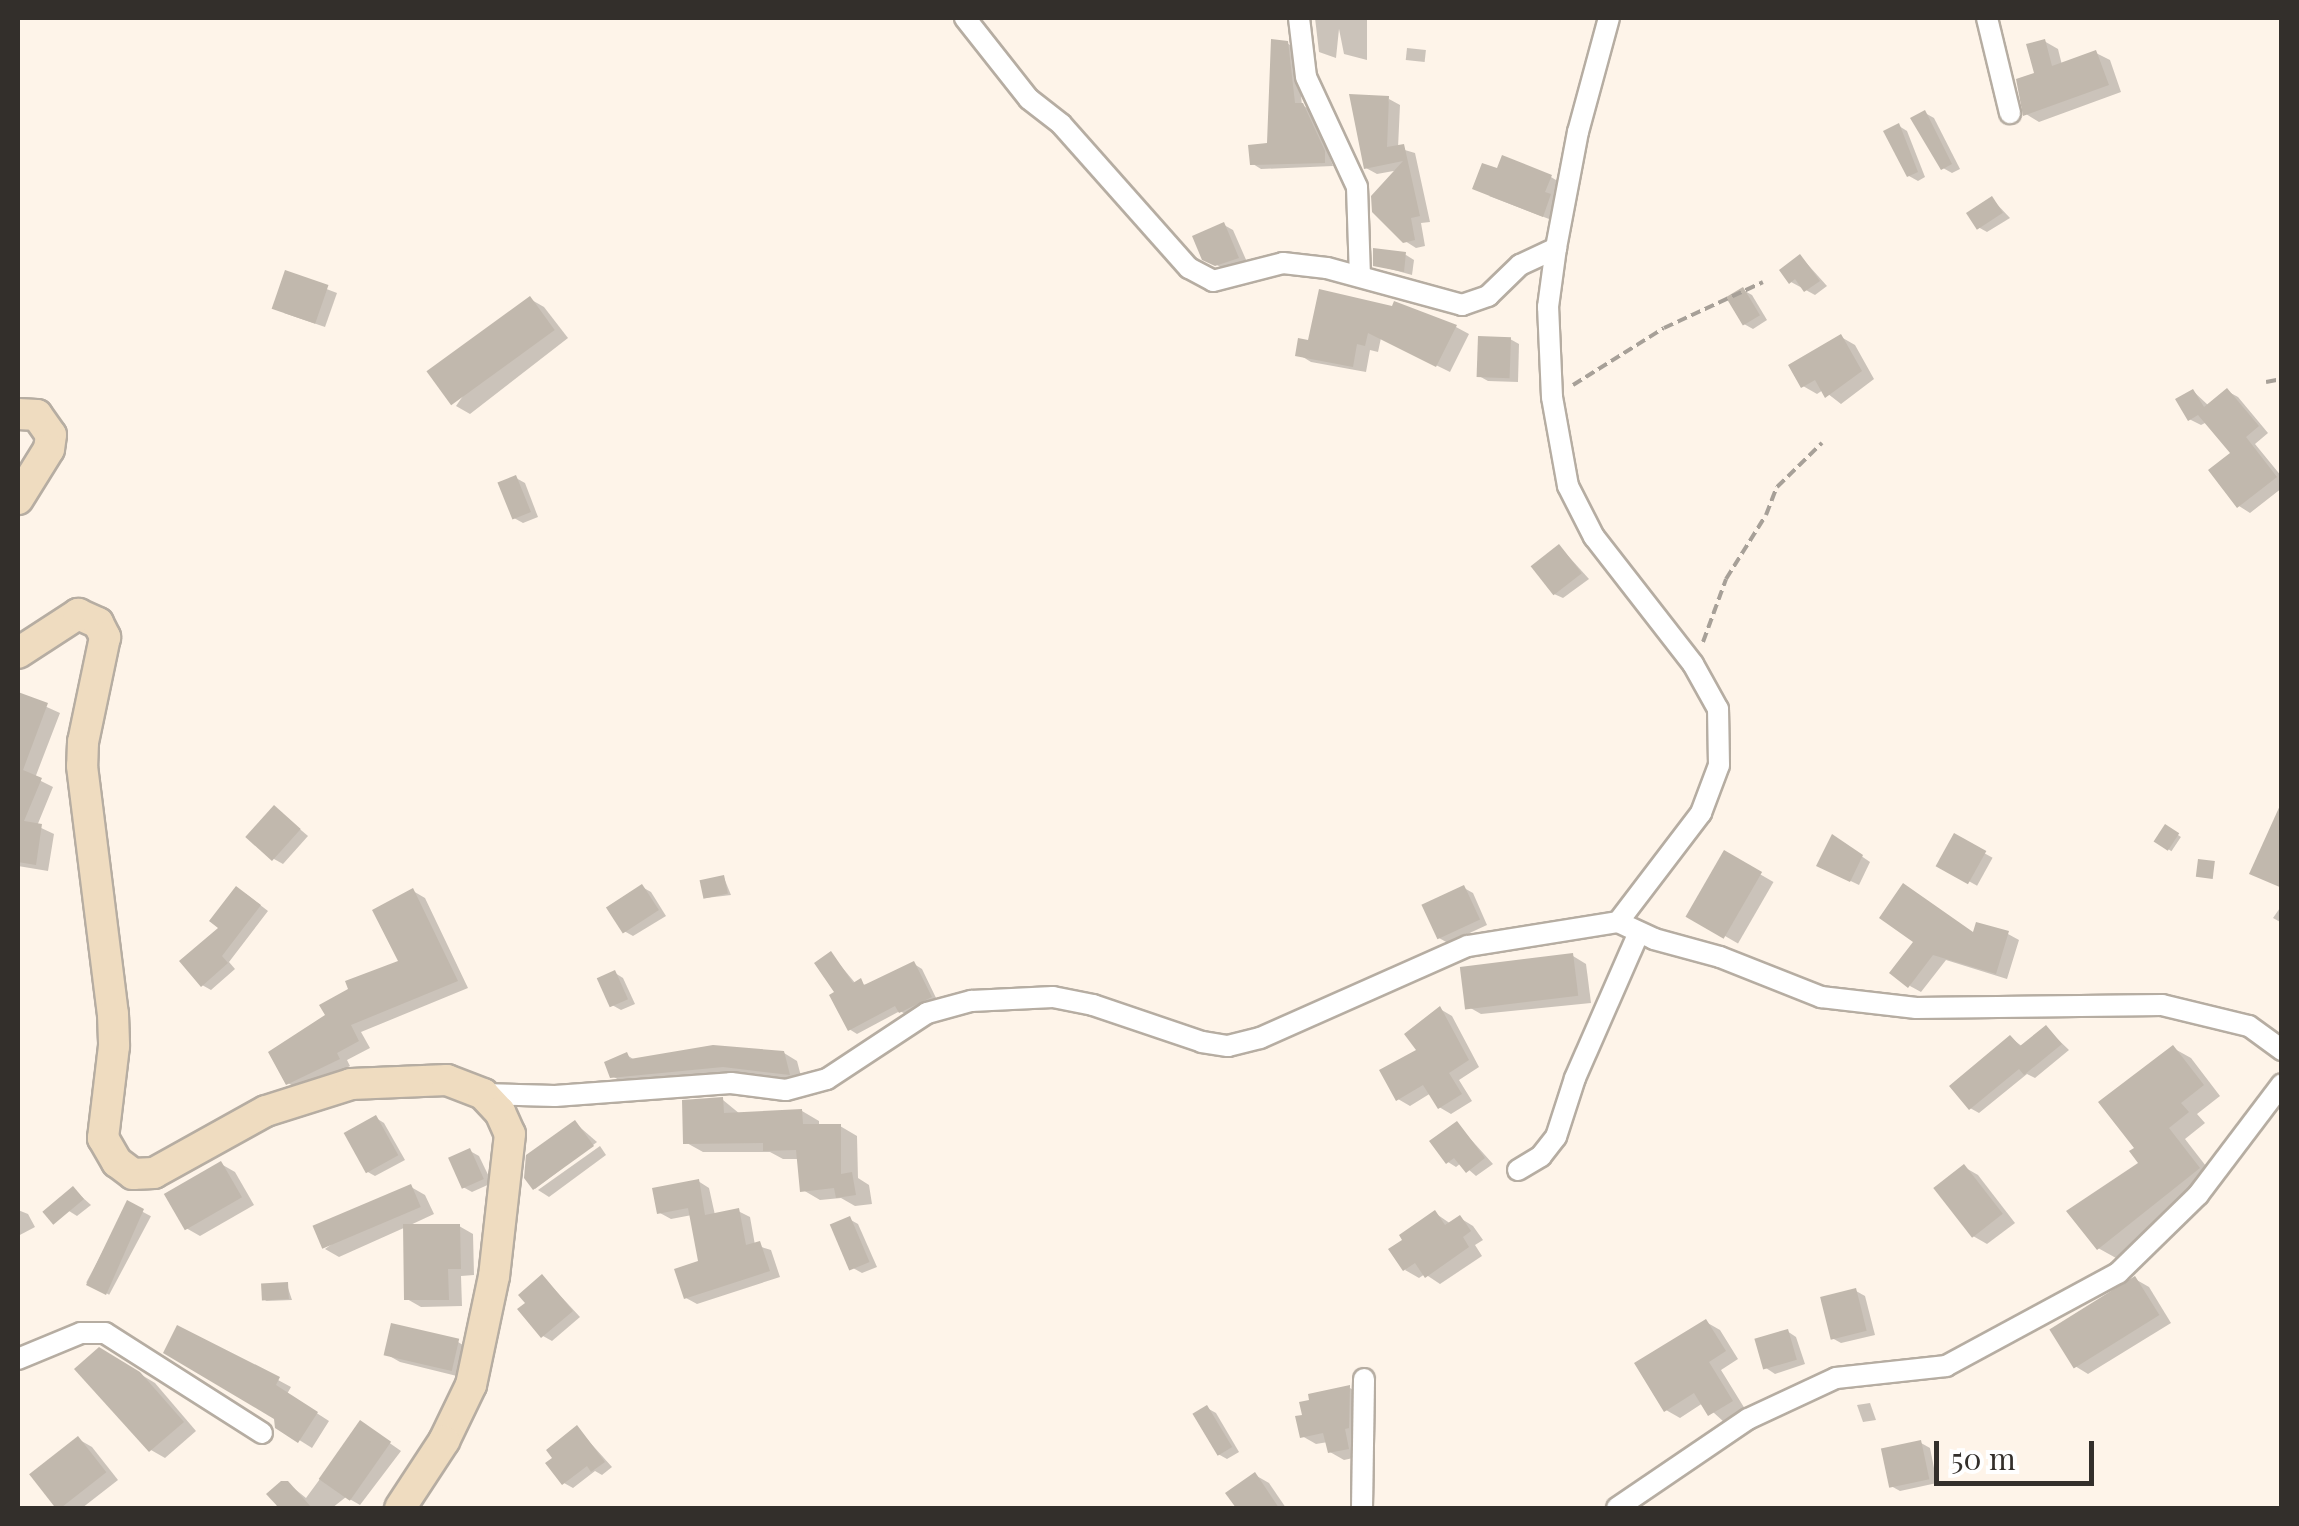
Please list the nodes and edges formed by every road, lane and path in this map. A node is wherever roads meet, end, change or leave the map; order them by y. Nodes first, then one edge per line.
1 (965, 18) edge
2 (1300, 18) edge
3 (1609, 18) edge
4 (1987, 18) edge
5 (2010, 114) dead end
6 (1556, 248) junction
7 (1360, 276) junction
8 (1763, 282) dead end
9 (2282, 380) edge
10 (2266, 382) dead end
11 (1552, 397) junction
12 (18, 414) edge
13 (1822, 442) dead end
14 (18, 499) edge
15 (18, 653) edge
16 (1693, 664) junction
17 (1618, 922) junction
18 (1639, 932) junction
19 (2282, 1050) edge
20 (2282, 1084) edge
21 (483, 1094) junction
22 (1518, 1170) dead end
23 (18, 1359) edge
24 (1364, 1379) dead end
25 (262, 1433) dead end
26 (400, 1508) edge
27 (1362, 1508) edge
28 (1617, 1508) edge

1 - 7 street
2 - 7 street
3 - 6 street
4 - 5 street
6 - 7 street
6 - 11 street
8 - 11 path
9 - 10 path
11 - 16 street
12 - 14 main road
13 - 16 path
15 - 21 main road
16 - 17 street
17 - 18 street
17 - 21 street
18 - 19 street
18 - 22 street
20 - 28 street
21 - 26 main road
23 - 25 street
24 - 27 street

